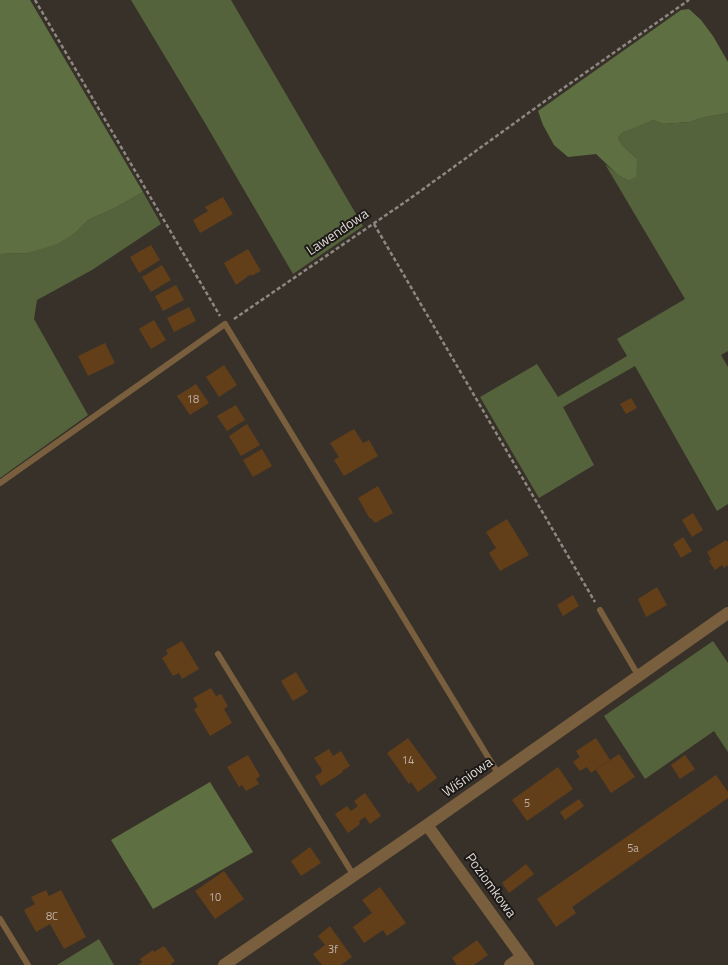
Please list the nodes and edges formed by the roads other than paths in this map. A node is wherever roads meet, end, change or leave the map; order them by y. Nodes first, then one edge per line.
1 (0, 483) edge
2 (600, 610) road end
3 (728, 613) edge
4 (218, 654) dead end
5 (640, 675) junction
6 (499, 775) junction
7 (427, 825) junction
8 (354, 876) junction
9 (0, 918) edge
10 (525, 961) edge
11 (28, 965) edge
12 (224, 965) edge
13 (510, 965) edge

1 - 6 lane
2 - 5 lane
3 - 5 street, Wiśniowa
4 - 8 lane
5 - 6 street, Wiśniowa
6 - 7 street, Wiśniowa
7 - 8 street, Wiśniowa
7 - 10 street, Poziomkowa
8 - 12 street, Wiśniowa
9 - 11 lane
10 - 13 street

